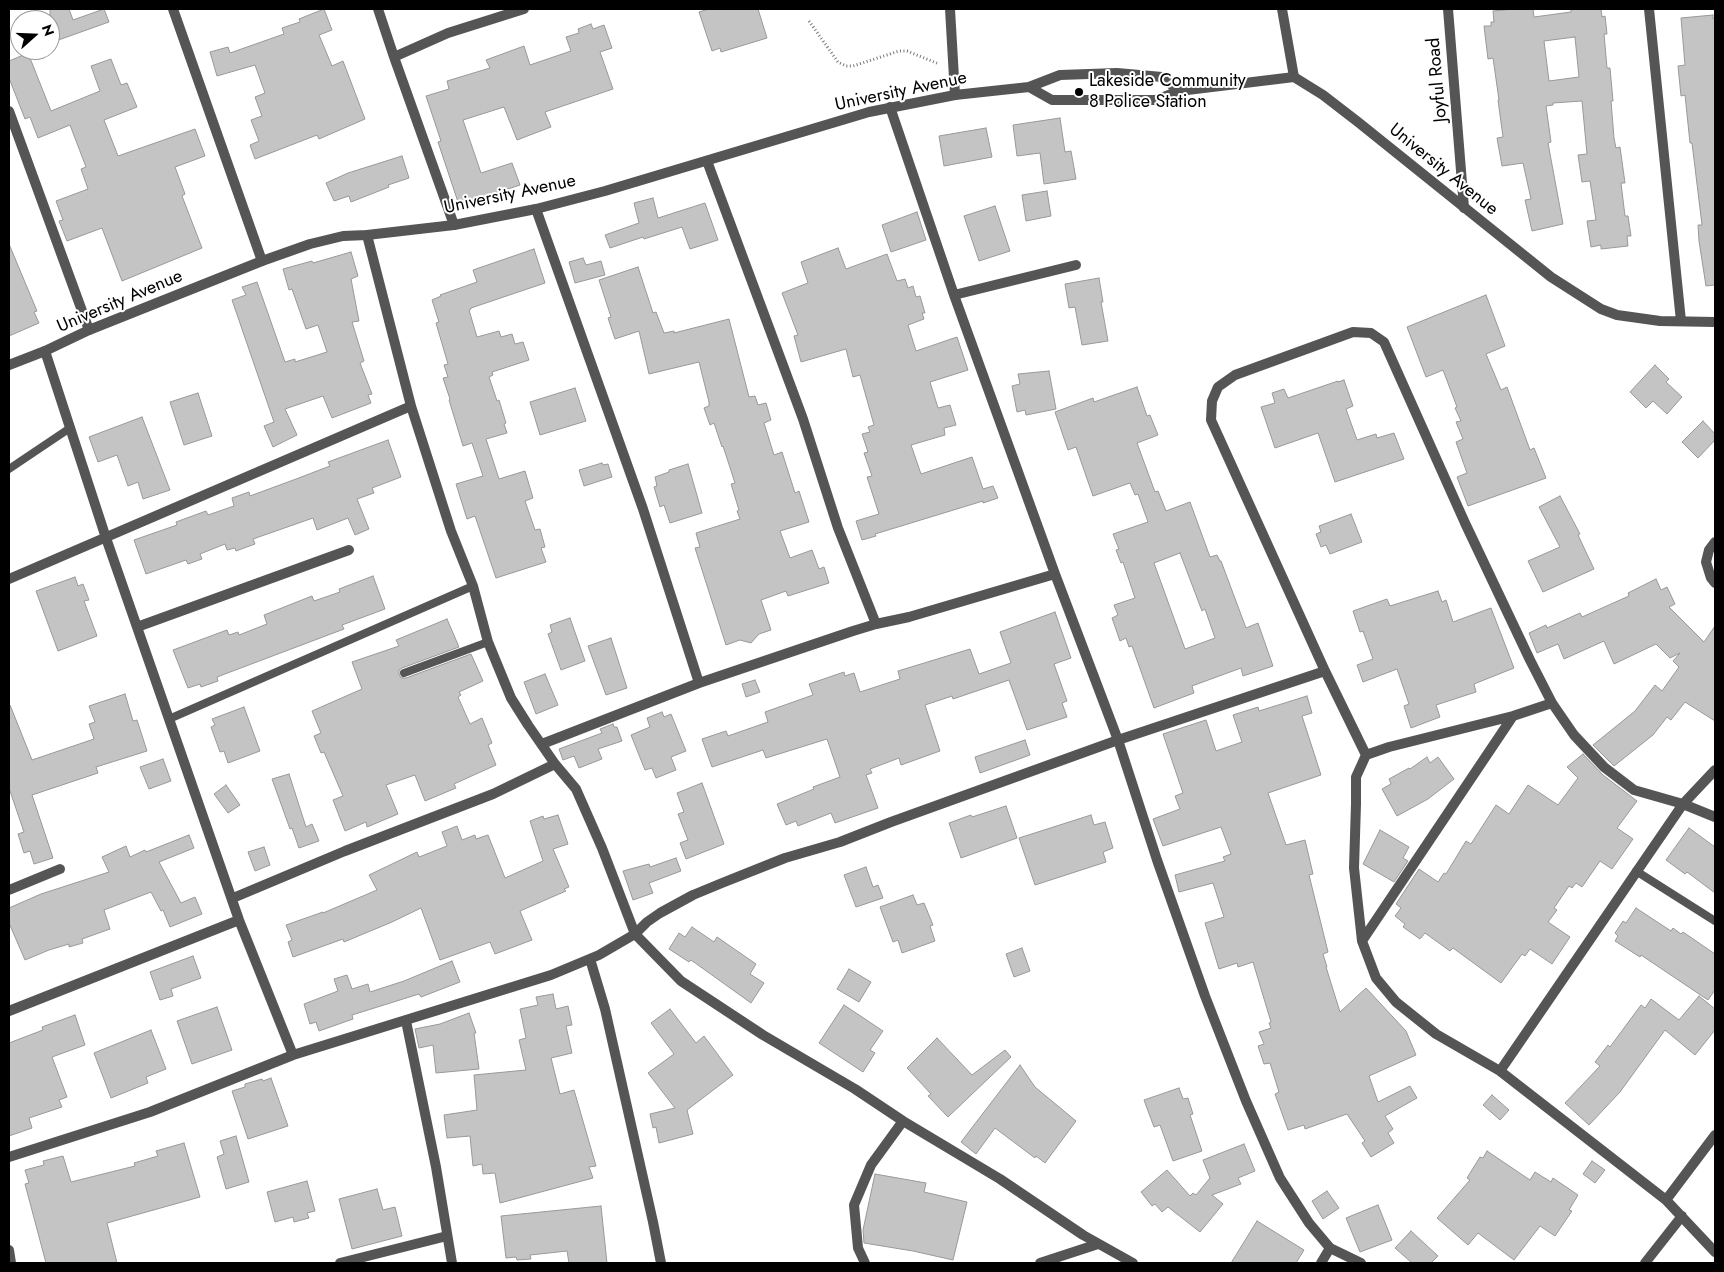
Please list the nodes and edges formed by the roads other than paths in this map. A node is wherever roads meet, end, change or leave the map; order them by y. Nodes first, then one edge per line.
1 (173, 9) edge
2 (378, 9) edge
3 (524, 9) edge
4 (950, 9) edge
5 (1282, 9) edge
6 (1448, 9) edge
7 (1649, 9) edge
8 (394, 57) junction
9 (1294, 77) junction
10 (1030, 87) junction
11 (1179, 91) junction
12 (955, 95) junction
13 (890, 107) junction
14 (9, 111) edge
15 (707, 161) junction
16 (1464, 208) junction
17 (536, 209) junction
18 (454, 225) junction
19 (367, 235) junction
20 (262, 261) junction
21 (1076, 266) dead end
22 (954, 295) junction
23 (1681, 322) junction
24 (1715, 322) edge
25 (89, 330) junction
26 (45, 351) junction
27 (9, 365) edge
28 (411, 406) junction
29 (70, 428) junction
30 (9, 469) edge
31 (106, 538) junction
32 (1715, 542) edge
33 (349, 550) dead end
34 (1055, 574) junction
35 (9, 579) edge
36 (1715, 583) edge
37 (473, 586) junction
38 (876, 624) junction
39 (137, 627) junction
40 (488, 642) junction
41 (1325, 671) junction
42 (404, 673) dead end
43 (699, 683) junction
44 (1552, 703) junction
45 (1513, 716) junction
46 (170, 718) junction
47 (1118, 740) junction
48 (542, 744) junction
49 (1366, 755) junction
50 (555, 764) junction
51 (1715, 770) edge
52 (1683, 804) junction
53 (1715, 817) edge
54 (60, 869) dead end
55 (1636, 871) junction
56 (9, 890) edge
57 (233, 898) junction
58 (240, 920) junction
59 (1715, 921) edge
60 (635, 934) junction
61 (1362, 941) junction
62 (590, 960) junction
63 (9, 1011) edge
64 (406, 1021) junction
65 (293, 1055) junction
66 (1500, 1071) junction
67 (903, 1121) junction
68 (1715, 1135) edge
69 (9, 1157) edge
70 (1666, 1200) junction
71 (1682, 1216) junction
72 (448, 1236) junction
73 (1098, 1244) junction
74 (1330, 1248) junction
75 (9, 1250) edge
76 (1715, 1252) edge
77 (10, 1263) edge
78 (340, 1263) edge
79 (452, 1263) edge
80 (661, 1263) edge
81 (865, 1263) edge
82 (1040, 1263) edge
83 (1133, 1263) edge
84 (1321, 1263) edge
85 (1361, 1263) edge
86 (1645, 1263) edge

1 - 20 street
2 - 8 street
3 - 8 street
4 - 12 street
5 - 9 street
6 - 16 street, Joyful Road
7 - 23 street
8 - 18 street
9 - 11 street
9 - 16 street, University Avenue
10 - 11 street
10 - 11 street, University Avenue
10 - 12 street, University Avenue
12 - 13 street, University Avenue
13 - 15 street, University Avenue
13 - 22 street
14 - 25 street
15 - 17 street, University Avenue
15 - 38 street
16 - 23 street, University Avenue
17 - 18 street, University Avenue
17 - 43 street
18 - 19 street, University Avenue
19 - 20 street, University Avenue
19 - 28 street
20 - 25 street, University Avenue
21 - 22 street
22 - 34 street
23 - 24 street, University Avenue
25 - 26 street, University Avenue
26 - 27 street, University Avenue
26 - 29 street
28 - 31 street
28 - 37 street
29 - 30 lane
29 - 31 street
31 - 35 street
31 - 39 street
32 - 36 street
33 - 39 street
34 - 38 street
34 - 47 street
37 - 40 street
37 - 46 lane
38 - 43 street
39 - 46 street
40 - 42 lane
40 - 48 street
41 - 44 street
41 - 47 street
41 - 49 street
43 - 48 street
44 - 45 street
44 - 52 street
45 - 49 street
45 - 61 street
46 - 57 street
47 - 60 street
47 - 74 street
48 - 50 street
49 - 61 street
50 - 57 street
50 - 60 street
51 - 52 street
52 - 53 street
52 - 55 street
54 - 56 street
55 - 59 lane
55 - 66 street
57 - 58 street
58 - 63 street
58 - 65 street
60 - 62 street
60 - 67 street
61 - 66 street
62 - 64 street
62 - 80 street
64 - 65 street
64 - 72 street
65 - 69 street
66 - 70 street
67 - 73 street
67 - 81 street
68 - 70 street
70 - 71 street
71 - 76 street
71 - 86 street
72 - 78 street
72 - 79 street
73 - 82 street
73 - 83 street
74 - 84 street
74 - 85 street
75 - 77 street

